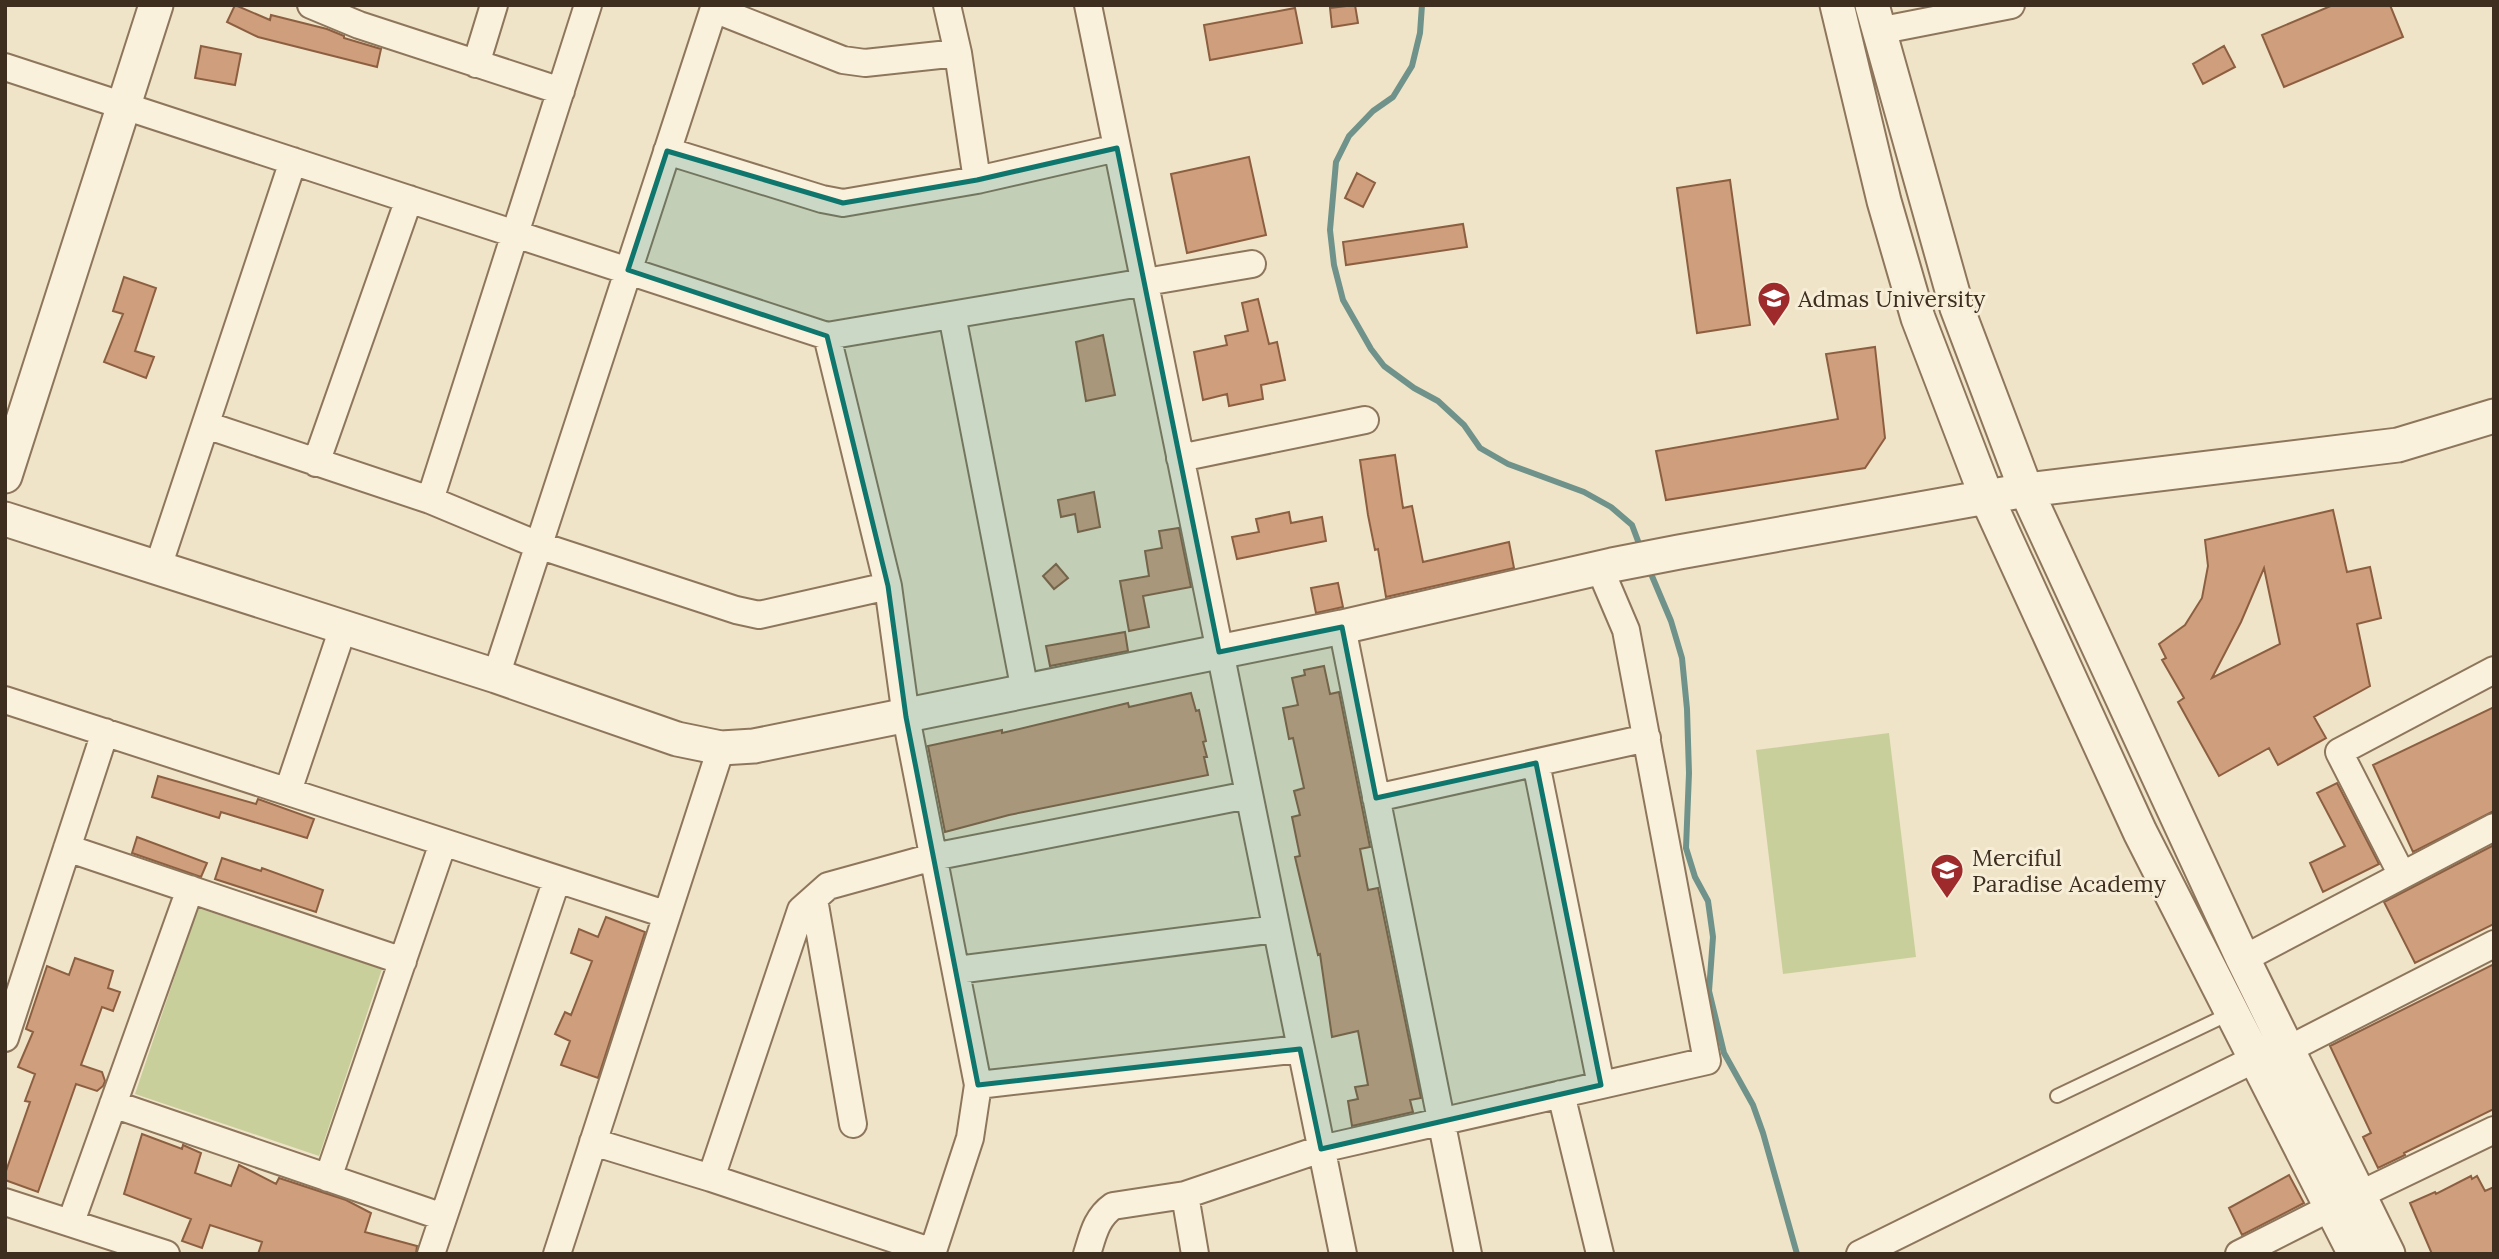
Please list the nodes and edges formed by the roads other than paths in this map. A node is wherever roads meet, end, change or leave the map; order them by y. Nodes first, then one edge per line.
1 (136, 5) edge
2 (156, 5) edge
3 (311, 5) edge
4 (494, 5) edge
5 (588, 5) edge
6 (947, 5) edge
7 (1088, 5) edge
8 (1837, 5) edge
9 (2011, 5) edge
10 (714, 7) edge
11 (363, 15) edge
12 (1875, 18) edge
13 (958, 54) junction
14 (476, 64) junction
15 (5, 67) edge
16 (561, 91) junction
17 (114, 102) junction
18 (1117, 148) junction
19 (667, 151) junction
20 (293, 161) junction
21 (977, 180) junction
22 (409, 199) junction
23 (515, 233) junction
24 (1252, 264) dead end
25 (628, 270) junction
26 (1144, 282) junction
27 (953, 315) junction
28 (827, 336) junction
29 (2494, 416) edge
30 (5, 419) edge
31 (1365, 420) dead end
32 (206, 425) junction
33 (1180, 458) junction
34 (316, 463) junction
35 (5, 476) edge
36 (2025, 490) junction
37 (1987, 498) junction
38 (430, 500) junction
39 (5, 519) edge
40 (538, 545) junction
41 (158, 567) junction
42 (1606, 567) junction
43 (888, 586) junction
44 (1342, 627) junction
45 (342, 628) junction
46 (1219, 652) junction
47 (2494, 670) edge
48 (496, 676) junction
49 (1025, 691) junction
50 (5, 700) edge
51 (906, 716) junction
52 (105, 732) junction
53 (1647, 738) junction
54 (721, 748) junction
55 (1536, 763) junction
56 (288, 791) junction
57 (1248, 795) junction
58 (1377, 798) junction
59 (2176, 815) junction
60 (2494, 827) edge
61 (2140, 832) junction
62 (443, 843) junction
63 (67, 848) junction
64 (933, 857) junction
65 (2402, 875) junction
66 (557, 879) junction
67 (190, 890) junction
68 (814, 899) junction
69 (666, 914) junction
70 (1276, 929) junction
71 (2494, 944) edge
72 (2243, 959) junction
73 (403, 961) junction
74 (957, 970) junction
75 (2232, 1013) junction
76 (5, 1038) edge
77 (1300, 1049) junction
78 (2287, 1050) junction
79 (2255, 1059) junction
80 (978, 1085) junction
81 (1601, 1085) junction
82 (1561, 1094) junction
83 (2057, 1096) dead end
84 (113, 1104) junction
85 (1441, 1122) junction
86 (853, 1124) dead end
87 (2494, 1130) edge
88 (593, 1142) junction
89 (1321, 1149) junction
90 (328, 1178) junction
91 (711, 1178) junction
92 (1185, 1195) junction
93 (2345, 1201) junction
94 (5, 1202) edge
95 (443, 1217) junction
96 (71, 1222) junction
97 (564, 1252) edge
98 (932, 1253) edge
99 (166, 1254) edge
100 (431, 1254) edge
101 (1087, 1254) edge
102 (1195, 1254) edge
103 (1343, 1254) edge
104 (1468, 1254) edge
105 (1600, 1254) edge
106 (1860, 1254) edge
107 (2239, 1254) edge
108 (2355, 1254) edge
109 (2388, 1254) edge

1 - 17 street
2 - 17 street
3 - 11 street
4 - 14 street
5 - 16 street
6 - 13 street
7 - 18 street
8 - 37 street
9 - 12 street
10 - 13 street
10 - 19 street
11 - 14 street
12 - 36 street
13 - 21 street
14 - 16 street
15 - 17 street
16 - 23 street
17 - 20 street
17 - 30 street
17 - 35 street
18 - 21 street
18 - 26 street
19 - 21 street
19 - 25 street
20 - 22 street
20 - 32 street
22 - 23 street
22 - 34 street
23 - 25 street
23 - 38 street
24 - 26 street
25 - 28 street
25 - 40 street
26 - 27 street
26 - 33 street
27 - 28 street
27 - 49 street
28 - 43 street
29 - 36 street
31 - 33 street
32 - 34 street
32 - 41 street
33 - 46 street
34 - 38 street
36 - 37 street
36 - 59 street
37 - 42 street
37 - 61 street
38 - 40 street
39 - 41 street
40 - 43 street
40 - 48 street
41 - 45 street
42 - 44 street
42 - 53 street
43 - 51 street
44 - 46 street
44 - 58 street
45 - 48 street
45 - 56 street
46 - 49 street
46 - 57 street
47 - 65 street
48 - 54 street
49 - 51 street
50 - 52 street
51 - 54 street
51 - 64 street
52 - 56 street
52 - 63 street
53 - 55 street
53 - 81 street
54 - 69 street
55 - 58 street
55 - 81 street
56 - 62 street
57 - 64 street
57 - 70 street
58 - 85 street
59 - 61 street
59 - 72 street
60 - 65 street
61 - 75 street
62 - 66 street
62 - 73 street
63 - 67 street
63 - 76 street
64 - 68 street
64 - 74 street
65 - 72 street
66 - 69 street
66 - 95 street
67 - 73 street
67 - 84 street
68 - 86 street
68 - 91 street
69 - 88 street
70 - 74 street
70 - 77 street
71 - 78 street
72 - 78 street
73 - 90 street
74 - 80 street
75 - 79 street
75 - 83 lane
77 - 80 street
77 - 89 street
78 - 93 street
79 - 93 street
79 - 106 street
80 - 98 street
81 - 82 street
82 - 85 street
82 - 105 street
84 - 90 street
84 - 96 street
85 - 89 street
85 - 104 street
87 - 93 street
88 - 91 street
88 - 97 street
89 - 92 street
89 - 103 street
90 - 95 street
91 - 98 street
92 - 101 street
92 - 102 street
93 - 107 street
93 - 108 street
93 - 109 street
94 - 96 street
95 - 100 street
96 - 99 street

